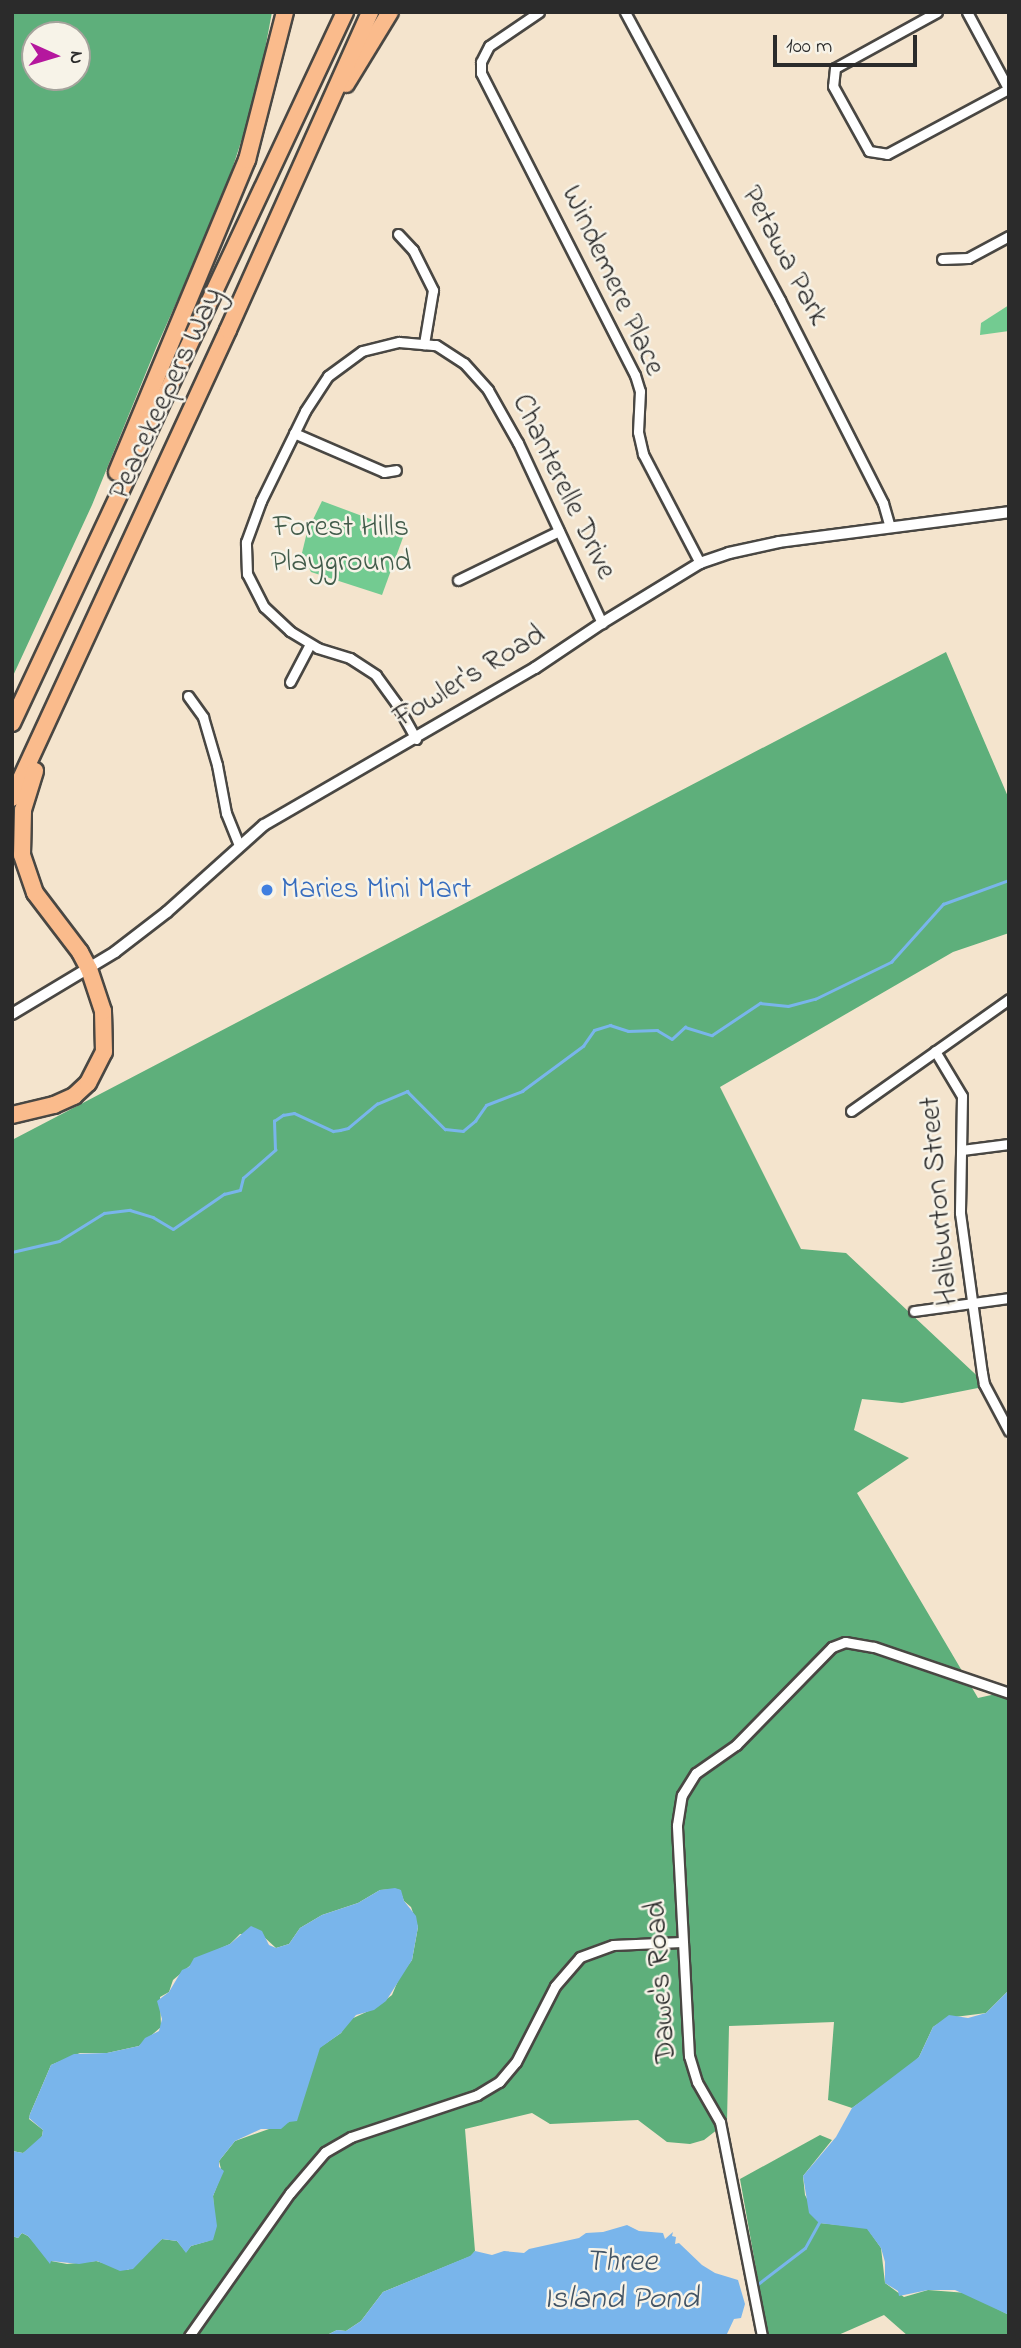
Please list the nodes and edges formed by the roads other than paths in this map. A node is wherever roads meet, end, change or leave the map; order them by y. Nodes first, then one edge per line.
1 (285, 12) edge
2 (345, 12) edge
3 (370, 12) edge
4 (390, 12) edge
5 (539, 12) edge
6 (625, 12) edge
7 (937, 12) edge
8 (967, 12) edge
9 (1008, 90) edge
10 (298, 168) junction
11 (398, 234) dead end
12 (1009, 236) edge
13 (942, 259) dead end
14 (424, 344) junction
15 (294, 433) junction
16 (396, 470) dead end
17 (1009, 512) edge
18 (890, 527) junction
19 (559, 531) junction
20 (701, 563) junction
21 (458, 580) dead end
22 (73, 589) junction
23 (104, 601) junction
24 (602, 623) junction
25 (310, 643) junction
26 (290, 682) dead end
27 (188, 696) dead end
28 (12, 723) edge
29 (416, 739) junction
30 (12, 798) edge
31 (239, 846) junction
32 (89, 970) junction
33 (1009, 999) edge
34 (12, 1014) edge
35 (935, 1051) junction
36 (851, 1111) dead end
37 (12, 1115) edge
38 (1009, 1144) edge
39 (962, 1150) junction
40 (1009, 1298) edge
41 (972, 1303) junction
42 (914, 1311) dead end
43 (1009, 1431) edge
44 (1009, 1693) edge
45 (682, 1942) junction
46 (189, 2336) edge
47 (762, 2336) edge

1 - 22 highway
2 - 22 highway, Peacekeepers Way
3 - 10 highway, Peacekeepers Way
4 - 10 highway
5 - 20 street, Windemere Place
6 - 18 street, Petawa Park
7 - 9 street
8 - 9 street
10 - 23 highway, Peacekeepers Way
11 - 14 street
12 - 13 street
14 - 15 street, Chanterelle Drive
14 - 19 street, Chanterelle Drive
15 - 16 street
15 - 25 street, Chanterelle Drive
17 - 18 street, Fowler's Road
18 - 20 street, Fowler's Road
19 - 21 street
19 - 24 street, Chanterelle Drive
20 - 24 street, Fowler's Road
22 - 28 highway, Peacekeepers Way
23 - 30 highway, Peacekeepers Way
23 - 32 highway
24 - 29 street, Fowler's Road
25 - 26 street
25 - 29 street, Chanterelle Drive
27 - 31 street
29 - 31 street, Fowler's Road
31 - 32 street, Fowler's Road
32 - 34 street, Fowler's Road
32 - 37 highway
33 - 35 street
35 - 36 street
35 - 39 street, Haliburton Street
38 - 39 street
39 - 41 street, Haliburton Street
40 - 41 street
41 - 42 street
41 - 43 street, Haliburton Street
44 - 45 street, Dawe's Road
45 - 46 street
45 - 47 street, Dawe's Road

